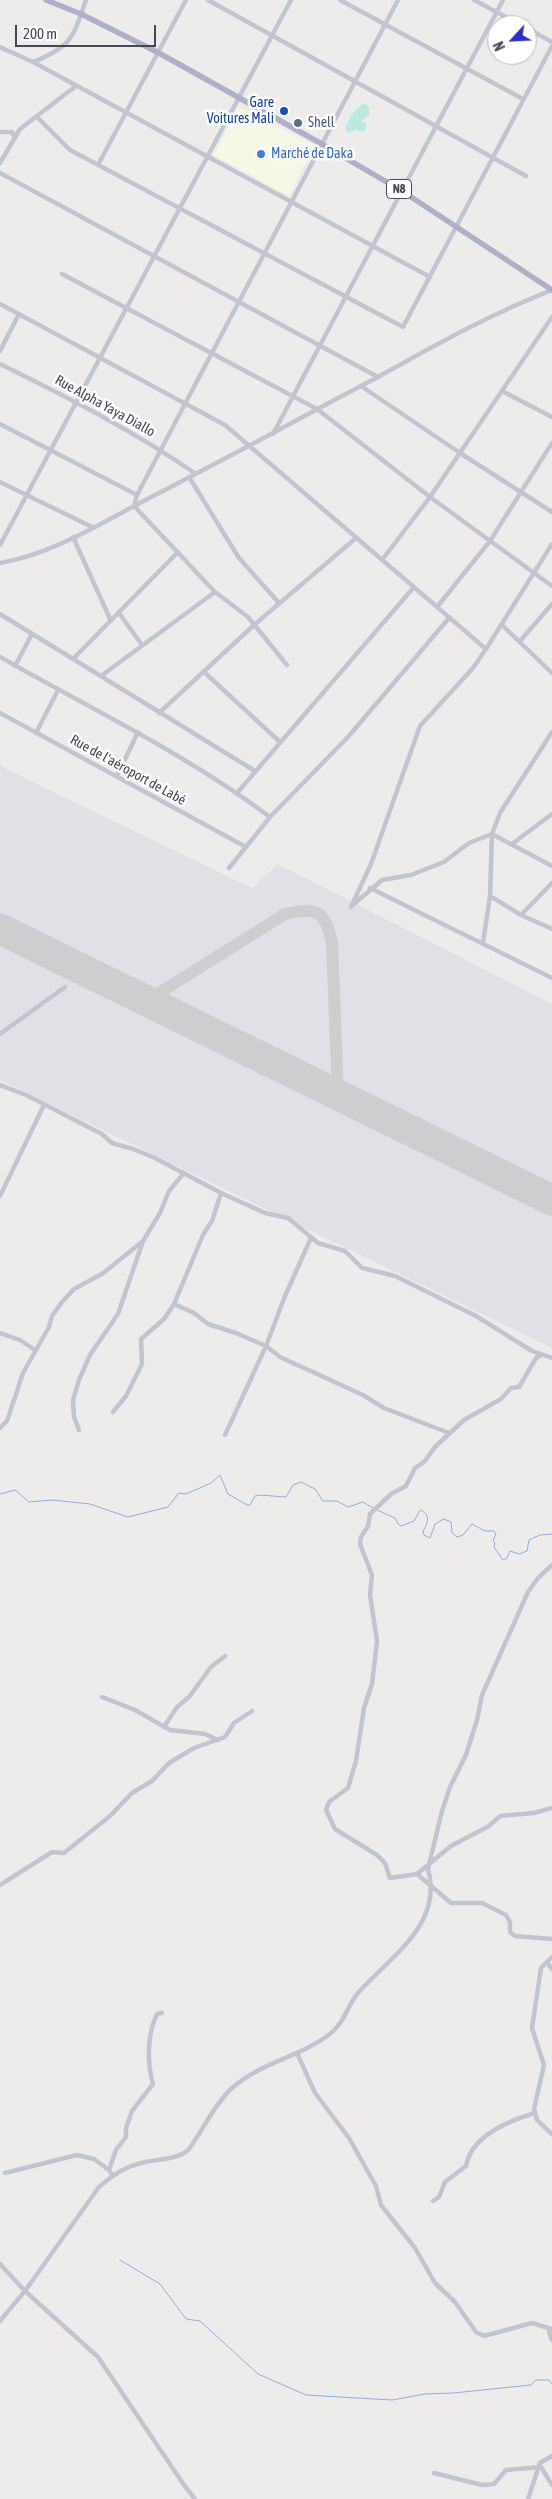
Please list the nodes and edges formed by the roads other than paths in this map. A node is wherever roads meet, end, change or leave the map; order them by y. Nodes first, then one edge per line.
1 (46, 0) edge
2 (86, 0) edge
3 (186, 0) edge
4 (208, 0) edge
5 (291, 0) edge
6 (340, 0) edge
7 (398, 0) edge
8 (474, 0) edge
9 (503, 0) edge
10 (497, 12) junction
11 (81, 14) junction
12 (503, 15) edge
13 (384, 24) junction
14 (537, 34) edge
15 (272, 35) junction
16 (552, 42) edge
17 (552, 46) edge
18 (0, 47) edge
19 (159, 53) junction
20 (33, 62) junction
21 (467, 69) junction
22 (354, 81) junction
23 (76, 86) junction
24 (239, 97) junction
25 (523, 99) junction
26 (126, 113) junction
27 (37, 117) junction
28 (436, 126) junction
29 (0, 132) edge
30 (16, 137) junction
31 (320, 144) junction
32 (492, 156) junction
33 (208, 157) junction
34 (0, 163) edge
35 (98, 165) junction
36 (0, 173) edge
37 (526, 176) dead end
38 (402, 191) junction
39 (290, 202) junction
40 (180, 209) junction
41 (456, 225) junction
42 (373, 246) junction
43 (263, 253) junction
44 (154, 256) junction
45 (62, 274) dead end
46 (430, 277) junction
47 (552, 290) edge
48 (346, 297) junction
49 (238, 302) junction
50 (0, 304) edge
51 (127, 308) junction
52 (20, 314) junction
53 (552, 317) edge
54 (320, 346) junction
55 (0, 352) edge
56 (211, 353) junction
57 (100, 358) junction
58 (0, 364) edge
59 (378, 377) junction
60 (361, 386) junction
61 (502, 391) junction
62 (293, 396) junction
63 (76, 402) junction
64 (184, 404) junction
65 (317, 409) junction
66 (552, 417) edge
67 (0, 424) edge
68 (272, 434) junction
69 (552, 443) edge
70 (250, 446) junction
71 (51, 450) junction
72 (160, 450) junction
73 (460, 453) junction
74 (196, 474) junction
75 (189, 477) junction
76 (0, 482) edge
77 (520, 493) junction
78 (27, 495) junction
79 (137, 495) junction
80 (430, 498) junction
81 (134, 506) junction
82 (552, 512) edge
83 (92, 527) junction
84 (2, 535) edge
85 (73, 537) junction
86 (356, 538) junction
87 (490, 541) junction
88 (552, 544) edge
89 (0, 545) edge
90 (178, 552) junction
91 (382, 560) junction
92 (0, 563) edge
93 (534, 573) junction
94 (552, 586) edge
95 (414, 587) junction
96 (215, 592) junction
97 (279, 603) junction
98 (552, 604) edge
99 (437, 607) junction
100 (119, 613) junction
101 (0, 614) edge
102 (450, 618) junction
103 (111, 620) junction
104 (254, 625) junction
105 (502, 625) junction
106 (32, 634) junction
107 (520, 641) junction
108 (142, 645) junction
109 (486, 649) junction
110 (0, 657) edge
111 (73, 659) junction
112 (15, 666) junction
113 (287, 666) dead end
114 (204, 672) junction
115 (552, 673) edge
116 (101, 676) junction
117 (58, 690) junction
118 (159, 712) junction
119 (0, 713) edge
120 (138, 732) junction
121 (552, 732) edge
122 (36, 733) junction
123 (280, 742) junction
124 (255, 772) junction
125 (117, 776) junction
126 (237, 792) junction
127 (552, 814) edge
128 (270, 817) junction
129 (492, 834) junction
130 (512, 844) junction
131 (246, 847) junction
132 (552, 866) edge
133 (229, 868) dead end
134 (552, 884) edge
135 (370, 888) junction
136 (490, 896) junction
137 (521, 915) junction
138 (552, 929) edge
139 (483, 942) junction
140 (552, 978) edge
141 (65, 987) dead end
142 (0, 1034) edge
143 (0, 1085) edge
144 (44, 1105) junction
145 (184, 1173) junction
146 (221, 1193) junction
147 (0, 1196) edge
148 (311, 1238) junction
149 (143, 1241) junction
150 (174, 1304) junction
151 (0, 1332) edge
152 (266, 1346) junction
153 (35, 1350) junction
154 (541, 1355) junction
155 (552, 1358) edge
156 (113, 1412) dead end
157 (0, 1428) edge
158 (79, 1430) dead end
159 (449, 1432) junction
160 (225, 1435) dead end
161 (552, 1565) edge
162 (225, 1656) dead end
163 (102, 1697) dead end
164 (252, 1711) dead end
165 (164, 1726) junction
166 (218, 1740) junction
167 (552, 1808) edge
168 (429, 1865) junction
169 (417, 1874) junction
170 (0, 1885) edge
171 (430, 1885) junction
172 (552, 1939) edge
173 (552, 1957) edge
174 (547, 1962) junction
175 (552, 1969) edge
176 (162, 2013) dead end
177 (296, 2053) junction
178 (535, 2113) junction
179 (552, 2134) edge
180 (110, 2172) junction
181 (5, 2173) dead end
182 (433, 2201) dead end
183 (0, 2264) edge
184 (25, 2291) junction
185 (0, 2321) edge
186 (552, 2329) edge
187 (552, 2340) edge
188 (552, 2456) edge
189 (538, 2467) junction
190 (434, 2473) dead end
191 (552, 2485) edge
192 (195, 2499) edge
193 (528, 2499) edge

1 - 11 main road, N8
2 - 11 street
3 - 19 street
4 - 15 street
5 - 15 street
6 - 13 street
7 - 13 street
8 - 10 street
9 - 10 street
10 - 12 street
10 - 21 street
11 - 19 main road, N8
11 - 20 street
13 - 21 street
13 - 22 street
14 - 16 street
15 - 22 street
15 - 24 street
17 - 25 street
18 - 20 street
19 - 24 main road, N8
19 - 26 street
20 - 23 street
21 - 25 street
21 - 28 street
22 - 28 street
22 - 31 street
23 - 26 street
23 - 27 street
24 - 31 main road, N8
24 - 33 street
25 - 32 street
26 - 33 street
26 - 35 street
27 - 30 street
27 - 35 street
28 - 32 street
28 - 38 street
29 - 30 street
30 - 34 street
31 - 38 main road, N8
31 - 39 street
32 - 37 street
32 - 41 street
33 - 39 street
33 - 40 street
35 - 40 street
36 - 44 street
38 - 41 main road, N8
38 - 42 street
39 - 42 street
39 - 43 street
40 - 43 street
40 - 44 street
41 - 46 street
41 - 47 main road, N8
42 - 46 street
42 - 48 street
43 - 48 street
43 - 49 street
44 - 49 street
44 - 51 street
45 - 51 street
46 - 48 street
47 - 59 street
48 - 54 street
49 - 54 street
49 - 56 street
50 - 52 street
51 - 56 street
51 - 57 street
52 - 55 street
52 - 57 street
53 - 61 street
54 - 59 street
54 - 62 street
56 - 62 street
56 - 64 street
57 - 63 street
57 - 64 street
58 - 63 street, Rue Alpha Yaya Diallo
59 - 60 street
60 - 65 street
60 - 73 street
61 - 66 street
61 - 73 street
62 - 65 street
62 - 68 street
63 - 71 street
63 - 72 street, Rue Alpha Yaya Diallo
64 - 70 street
64 - 72 street
65 - 68 street
65 - 80 street
67 - 71 street
68 - 70 street
69 - 77 street
70 - 74 street
70 - 86 street
71 - 78 street
71 - 79 street
72 - 74 street, Rue Alpha Yaya Diallo
72 - 79 street
73 - 77 street
73 - 80 street
74 - 75 street
75 - 81 street
75 - 97 street
76 - 78 street
77 - 82 street
77 - 87 street
78 - 83 street
78 - 84 street
79 - 81 street
80 - 87 street
80 - 91 street
81 - 83 street
81 - 90 street
83 - 85 street
84 - 89 street
85 - 92 street
85 - 103 street
86 - 91 street
86 - 97 street
87 - 93 street
87 - 99 street
88 - 93 street
90 - 96 street
90 - 100 street
91 - 95 street
93 - 94 street
93 - 105 street
95 - 99 street
95 - 123 street
96 - 104 street
96 - 108 street
97 - 104 street
98 - 107 street
99 - 102 street
100 - 103 street
100 - 108 street
101 - 106 street
102 - 109 street
102 - 128 street
103 - 111 street
104 - 113 street
104 - 114 street
105 - 107 street
105 - 109 street
106 - 111 street
106 - 112 street
107 - 115 street
108 - 116 street
109 - 135 street
110 - 112 street
111 - 116 street
112 - 117 street
114 - 118 street
114 - 123 street
116 - 118 street
117 - 120 street
117 - 122 street
118 - 124 street
119 - 122 street, Rue de l'aéroport de Labé
120 - 125 street
120 - 126 street
121 - 129 street
122 - 125 street, Rue de l'aéroport de Labé
123 - 124 street
124 - 126 street
125 - 131 street, Rue de l'aéroport de Labé
126 - 128 street
127 - 130 street
128 - 131 street
129 - 130 street
129 - 135 street
129 - 136 street
130 - 132 street
131 - 133 street
134 - 137 street
135 - 139 street
136 - 137 street
136 - 139 street
137 - 138 street
139 - 140 street
141 - 142 street
143 - 144 street
144 - 145 street
144 - 147 street
145 - 146 street
145 - 149 street
146 - 148 street
146 - 150 street
148 - 152 street
148 - 154 street
149 - 153 street
149 - 158 street
150 - 152 street
150 - 156 street
151 - 153 street
152 - 159 street
152 - 160 street
153 - 157 street
154 - 155 street
154 - 159 street
159 - 169 street
161 - 168 street
162 - 165 street
163 - 165 street
164 - 166 street
165 - 166 street
166 - 170 street
167 - 168 street
168 - 169 street
168 - 171 street
169 - 171 street
171 - 172 street
171 - 177 street
173 - 174 street
174 - 175 street
174 - 178 street
176 - 180 street
177 - 180 street
177 - 186 street
178 - 179 street
178 - 182 street
180 - 181 street
180 - 184 street
183 - 184 street
184 - 185 street
184 - 192 street
186 - 187 street
188 - 189 street
189 - 190 street
189 - 191 street
189 - 193 street

